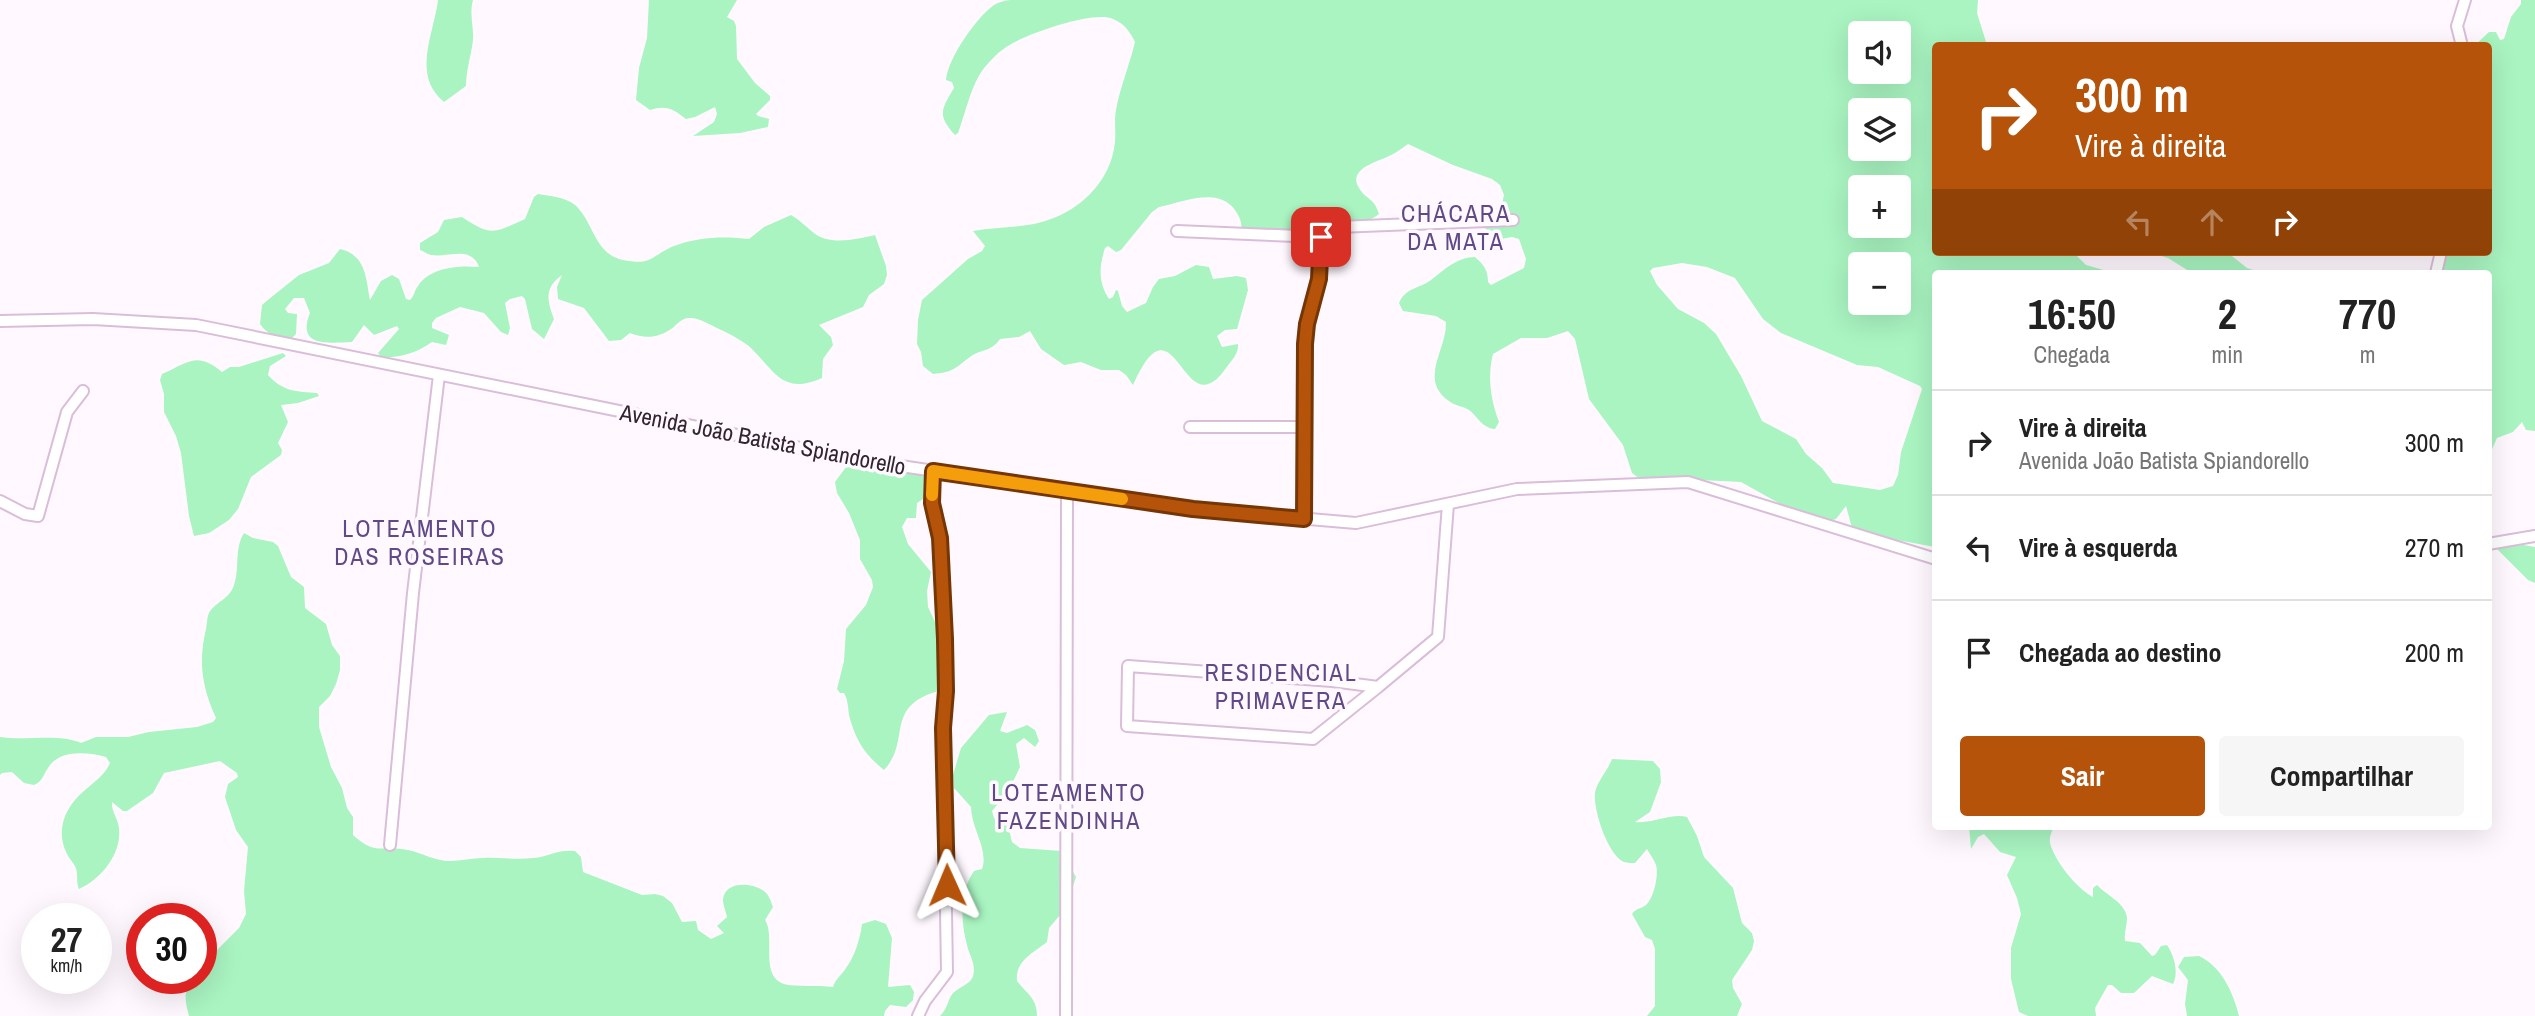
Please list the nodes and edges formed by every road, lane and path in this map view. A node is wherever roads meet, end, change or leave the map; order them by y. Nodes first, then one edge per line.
1 (2465, 0) edge
2 (2461, 42) edge
3 (1513, 220) dead end
4 (1177, 232) dead end
5 (1321, 237) junction
6 (0, 321) edge
7 (439, 375) junction
8 (83, 391) dead end
9 (1190, 427) dead end
10 (1305, 427) junction
11 (933, 471) junction
12 (1067, 491) junction
13 (0, 501) edge
14 (1448, 504) junction
15 (1304, 519) junction
16 (2535, 536) edge
17 (2492, 543) edge
18 (1932, 558) edge
19 (1378, 687) junction
20 (390, 845) dead end
21 (918, 1016) edge
22 (1066, 1016) edge

1 - 2 street
3 - 5 street
4 - 5 street
5 - 10 street
6 - 7 street, Avenida João Batista Spiandorello
7 - 11 street, Avenida João Batista Spiandorello
7 - 20 street
8 - 13 street
9 - 10 street
10 - 15 street
11 - 12 street, Avenida João Batista Spiandorello
11 - 21 street
12 - 15 street, Avenida João Batista Spiandorello
12 - 22 street
14 - 15 street, Avenida João Batista Spiandorello
14 - 18 street, Avenida João Batista Spiandorello
14 - 19 street
16 - 17 street
19 - 19 street

